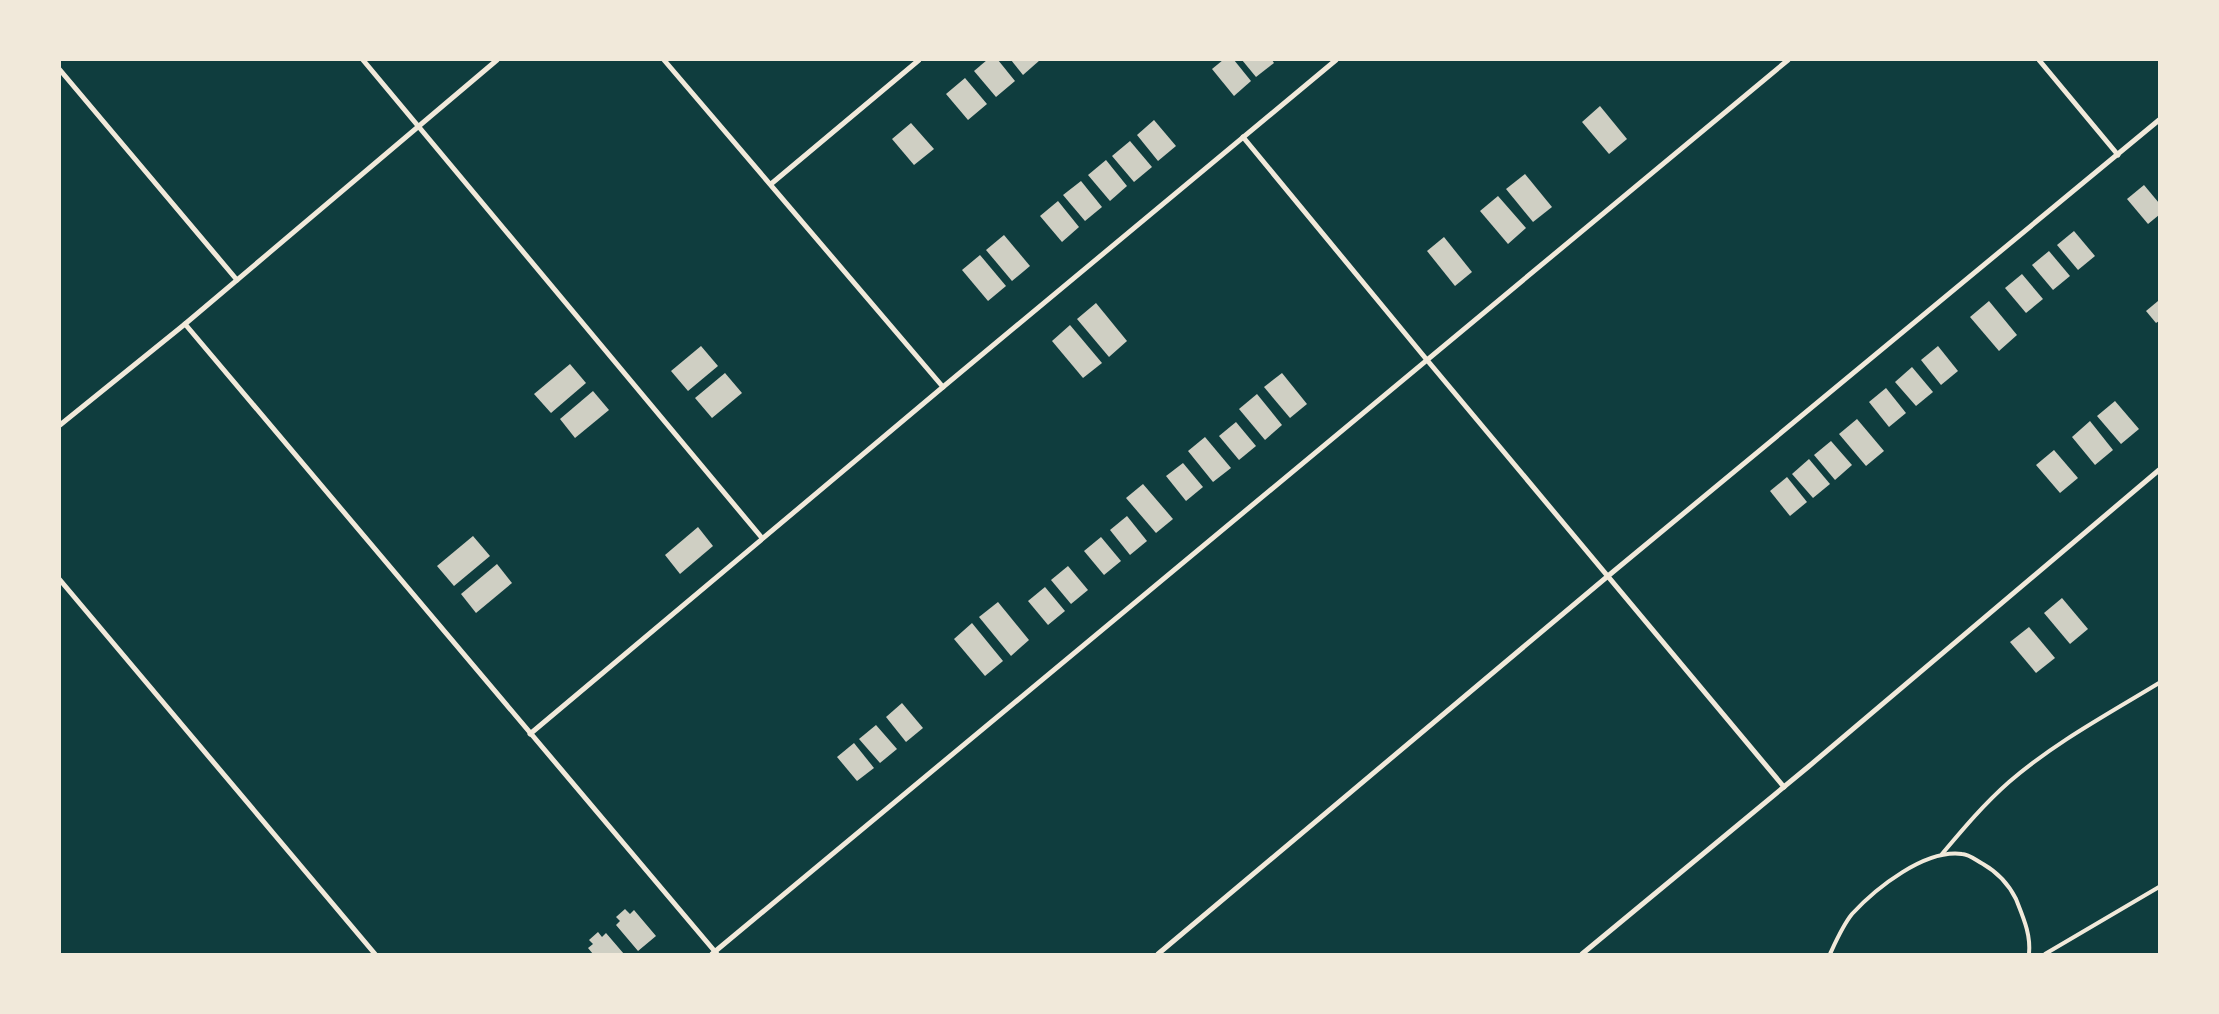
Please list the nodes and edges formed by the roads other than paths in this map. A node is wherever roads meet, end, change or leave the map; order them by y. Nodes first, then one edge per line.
1 (363, 60) edge
2 (497, 60) edge
3 (664, 60) edge
4 (919, 60) edge
5 (1336, 60) edge
6 (1788, 60) edge
7 (2039, 60) edge
8 (60, 70) edge
9 (2159, 120) edge
10 (420, 127) junction
11 (1243, 137) junction
12 (2118, 155) junction
13 (771, 184) junction
14 (237, 280) junction
15 (184, 324) junction
16 (1427, 360) junction
17 (942, 387) junction
18 (60, 425) edge
19 (2159, 470) edge
20 (762, 538) junction
21 (1608, 576) junction
22 (60, 580) edge
23 (2159, 683) edge
24 (530, 734) junction
25 (1784, 787) junction
26 (1942, 854) junction
27 (2159, 887) edge
28 (715, 953) edge
29 (375, 954) edge
30 (1158, 954) edge
31 (1582, 954) edge
32 (1830, 954) edge
33 (2029, 954) edge
34 (2045, 954) edge

1 - 10 street
2 - 10 street
3 - 13 street
4 - 13 street
5 - 11 street
6 - 16 street
7 - 12 street
8 - 14 street
9 - 12 street
10 - 14 street
10 - 20 street
11 - 16 street
11 - 17 street
12 - 21 street
13 - 17 street
14 - 15 street
15 - 18 street
15 - 24 street
16 - 21 street
16 - 28 street
17 - 20 street
19 - 25 street
20 - 24 street
21 - 25 street
21 - 30 street
22 - 29 street
23 - 26 lane
24 - 28 street
25 - 31 street
26 - 32 lane
26 - 33 lane
27 - 34 lane

